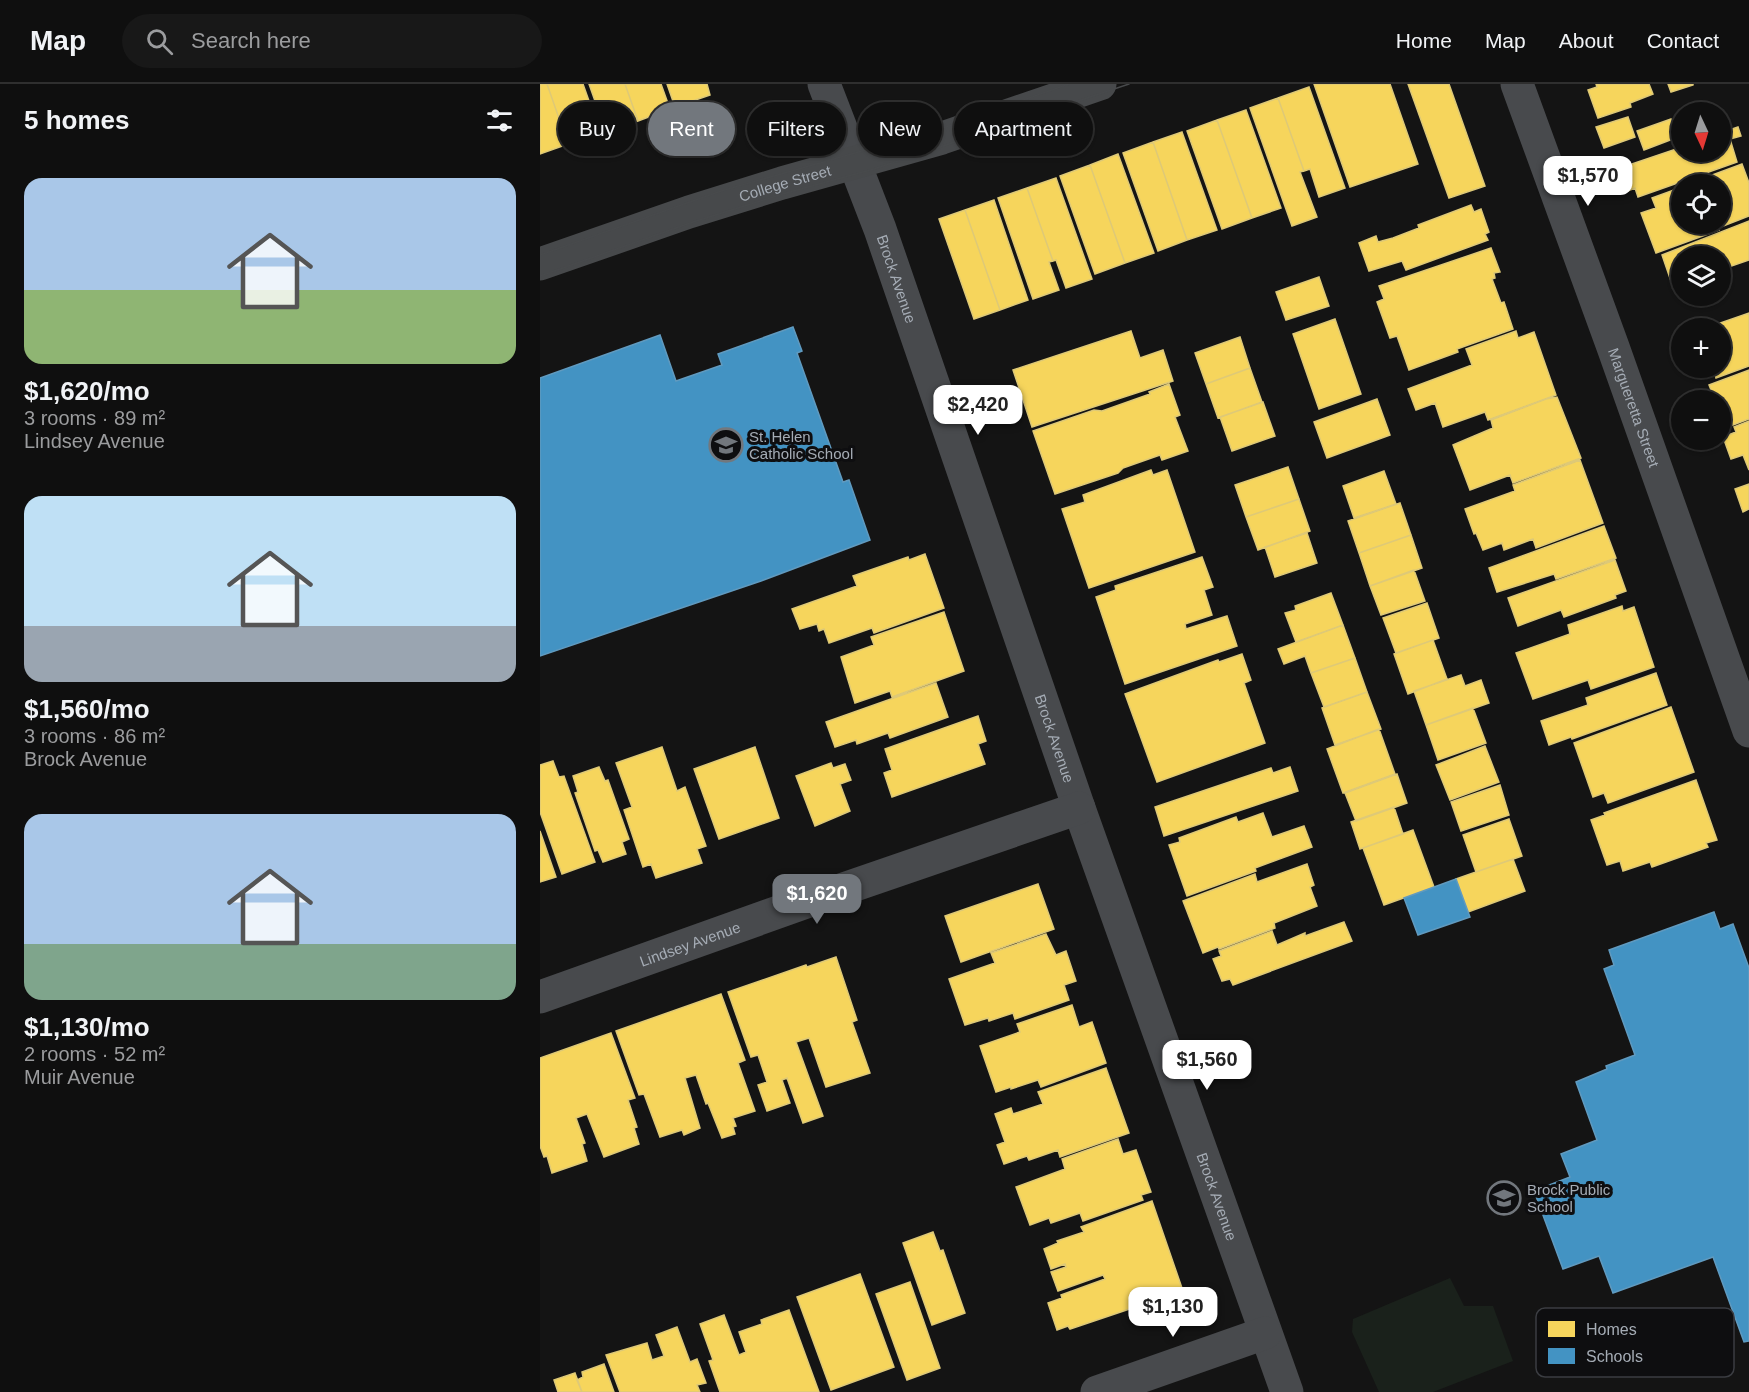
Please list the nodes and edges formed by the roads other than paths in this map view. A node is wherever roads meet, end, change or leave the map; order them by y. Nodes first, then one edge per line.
1 (824, 84) edge
2 (1100, 84) edge
3 (1517, 84) edge
4 (854, 163) junction
5 (540, 264) edge
6 (1749, 731) edge
7 (1079, 808) junction
8 (540, 997) edge
9 (1265, 1333) junction
10 (1097, 1392) edge
11 (1287, 1392) edge

1 - 4 street, Brock Avenue
2 - 4 main road, College Street
3 - 6 street, Margueretta Street
4 - 5 main road, College Street
4 - 7 street, Brock Avenue
7 - 8 street, Lindsey Avenue
7 - 9 street, Brock Avenue
9 - 10 street
9 - 11 street, Brock Avenue

